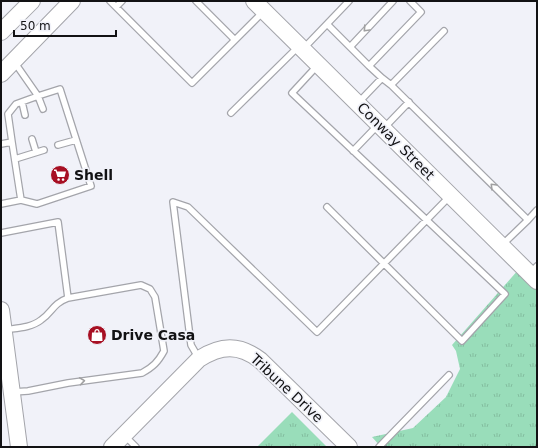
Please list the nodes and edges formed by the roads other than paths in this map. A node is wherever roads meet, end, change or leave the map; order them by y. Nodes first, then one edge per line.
1 (32, 1) edge
2 (72, 1) edge
3 (110, 1) edge
4 (122, 1) edge
5 (196, 1) edge
6 (349, 1) edge
7 (393, 1) edge
8 (410, 1) edge
9 (259, 6) edge
10 (116, 7) junction
11 (327, 24) junction
12 (444, 31) dead end
13 (1, 32) edge
14 (235, 40) junction
15 (350, 47) junction
16 (301, 48) junction
17 (14, 61) junction
18 (318, 65) junction
19 (369, 66) junction
20 (1, 74) edge
21 (382, 78) junction
22 (391, 85) junction
23 (38, 96) junction
24 (22, 102) junction
25 (409, 102) junction
26 (358, 103) junction
27 (43, 109) dead end
28 (231, 113) dead end
29 (25, 115) dead end
30 (381, 126) junction
31 (32, 139) dead end
32 (76, 140) junction
33 (12, 142) junction
34 (1, 144) edge
35 (58, 146) dead end
36 (44, 150) dead end
37 (353, 151) junction
38 (36, 152) junction
39 (15, 159) junction
40 (450, 195) junction
41 (21, 200) junction
42 (1, 204) edge
43 (327, 207) dead end
44 (537, 210) edge
45 (426, 220) junction
46 (528, 220) junction
47 (1, 233) edge
48 (501, 246) junction
49 (384, 264) junction
50 (534, 273) edge
51 (68, 298) junction
52 (1, 310) edge
53 (4, 330) junction
54 (199, 359) junction
55 (449, 376) dead end
56 (12, 392) junction
57 (116, 444) edge
58 (19, 447) edge
59 (136, 447) edge
60 (349, 447) edge
61 (379, 447) edge

1 - 13 street
2 - 17 street
3 - 10 lane
4 - 10 lane
5 - 14 lane
6 - 11 lane
7 -> 15 lane
8 - 19 lane
9 - 14 lane
9 - 16 street, Conway Street
10 - 14 lane
11 - 15 lane
11 - 16 lane
12 - 22 lane
15 - 19 lane
16 - 18 street, Conway Street
16 - 28 lane
17 - 20 street
17 - 23 lane
18 - 26 street, Conway Street
18 - 37 lane
19 - 21 lane
21 - 22 lane
21 - 26 lane
22 - 25 lane
23 - 24 lane
23 - 27 lane
23 - 32 lane
24 - 29 lane
24 - 33 lane
25 - 30 lane
46 -> 25 lane
26 - 30 street, Conway Street
30 - 37 lane
30 - 40 street, Conway Street
31 - 38 lane
32 - 35 lane
32 - 41 lane
33 - 34 lane
33 - 39 lane
36 - 38 lane
37 - 45 lane
38 - 39 lane
39 - 41 lane
40 - 45 lane
40 - 48 street, Conway Street
41 - 42 lane
43 - 49 lane
44 - 46 lane
45 - 49 lane
45 - 49 lane
46 - 48 lane
47 - 51 lane
48 - 50 street, Conway Street
49 - 54 lane
51 - 53 lane
56 -> 51 lane
52 - 53 street
53 - 56 street
54 - 57 street, Tribune Drive
54 - 60 street, Tribune Drive
55 - 61 lane
56 - 58 street
57 - 59 lane

